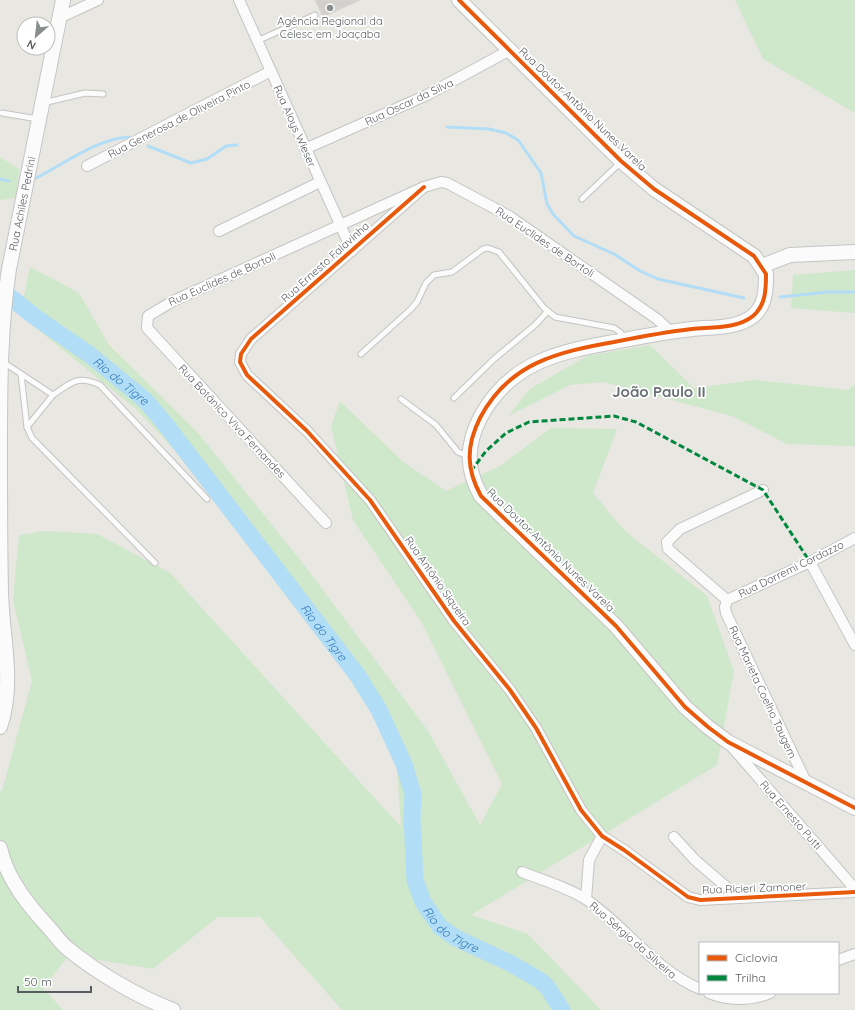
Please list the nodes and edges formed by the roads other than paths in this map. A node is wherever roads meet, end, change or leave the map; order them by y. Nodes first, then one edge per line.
1 (63, 0) edge
2 (98, 0) edge
3 (239, 0) edge
4 (459, 0) edge
5 (315, 15) dead end
6 (59, 18) junction
7 (257, 41) junction
8 (510, 50) junction
9 (271, 71) junction
10 (103, 94) dead end
11 (42, 104) junction
12 (2, 113) dead end
13 (39, 119) junction
14 (305, 149) junction
15 (621, 161) junction
16 (87, 166) dead end
17 (320, 182) junction
18 (424, 187) junction
19 (582, 199) dead end
20 (340, 226) junction
21 (219, 231) dead end
22 (352, 251) junction
23 (855, 252) edge
24 (762, 266) junction
25 (548, 311) junction
26 (148, 316) joint
27 (671, 332) junction
28 (626, 340) junction
29 (241, 354) joint
30 (361, 354) dead end
31 (0, 360) edge
32 (21, 374) junction
33 (53, 395) junction
34 (454, 398) dead end
35 (401, 399) dead end
36 (27, 427) junction
37 (469, 457) junction
38 (763, 490) dead end
39 (207, 499) dead end
40 (326, 523) dead end
41 (855, 538) edge
42 (810, 562) junction
43 (155, 563) dead end
44 (727, 600) junction
45 (2, 625) edge
46 (855, 645) edge
47 (0, 727) edge
48 (728, 742) junction
49 (806, 782) junction
50 (855, 808) edge
51 (602, 836) junction
52 (674, 837) dead end
53 (0, 848) edge
54 (522, 872) dead end
55 (855, 889) edge
56 (855, 892) edge
57 (738, 897) junction
58 (586, 900) junction
59 (855, 954) edge
60 (839, 960) edge
61 (699, 989) edge
62 (713, 994) edge
63 (767, 994) edge
64 (173, 1010) edge

1 - 6 street, Rua Achiles Pedrini
2 - 6 street
3 - 7 street, Rua Aloys Wieser
4 - 8 street, Rua Doutor Antônio Nunes Varela
5 - 7 lane
6 - 11 street, Rua Achiles Pedrini
7 - 9 street, Rua Aloys Wieser
8 - 14 street, Rua Oscar da Silva
8 - 15 street, Rua Doutor Antônio Nunes Varela
9 - 14 street, Rua Aloys Wieser
9 - 16 street, Rua Generosa de Oliveira Pinto
10 - 11 lane
11 - 13 street, Rua Achiles Pedrini
12 - 13 lane
13 - 31 street, Rua Achiles Pedrini
14 - 17 street, Rua Aloys Wieser
15 - 19 lane
15 - 24 street, Rua Doutor Antônio Nunes Varela
17 - 20 street, Rua Aloys Wieser
17 - 21 street
18 - 20 street, Rua Euclides de Bortoli
18 - 22 street, Rua Ernesto Falavinha
18 - 27 street, Rua Euclides de Bortoli
20 - 22 street, Rua Aloys Wieser
20 - 26 street, Rua Euclides de Bortoli
22 - 29 street, Rua Ernesto Falavinha
23 - 24 street
24 - 27 street, Rua Doutor Antônio Nunes Varela
25 - 28 lane
25 - 30 lane
25 - 34 lane
26 - 40 street, Rua Botânico Viva Fernandes
27 - 28 street, Rua Doutor Antônio Nunes Varela
28 - 37 street, Rua Doutor Antônio Nunes Varela
29 - 51 street, Rua Antônio Siqueira
31 - 32 lane
31 - 45 street, Rua Achiles Pedrini
32 - 33 lane
32 - 36 lane
33 - 36 lane
33 - 39 lane
35 - 37 lane
36 - 43 lane
37 - 48 street, Rua Doutor Antônio Nunes Varela
38 - 44 street
41 - 42 street, Rua Dorremi Cordazzo
42 - 44 street, Rua Dorremi Cordazzo
42 - 46 street
44 - 49 street, Rua Marieta Coelho Taugem
45 - 47 street, Rua Achiles Pedrini
48 - 49 street, Rua Doutor Antônio Nunes Varela
48 - 55 street, Rua Ernesto Putti
49 - 50 street, Rua Doutor Antônio Nunes Varela
51 - 57 street, Rua Ricieri Zamoner
51 - 58 street
52 - 57 street
53 - 64 street
54 - 58 street, Rua Sérgio da Silveira
56 - 57 street, Rua Ricieri Zamoner
58 - 61 street, Rua Sérgio da Silveira
59 - 60 street
62 - 63 street

